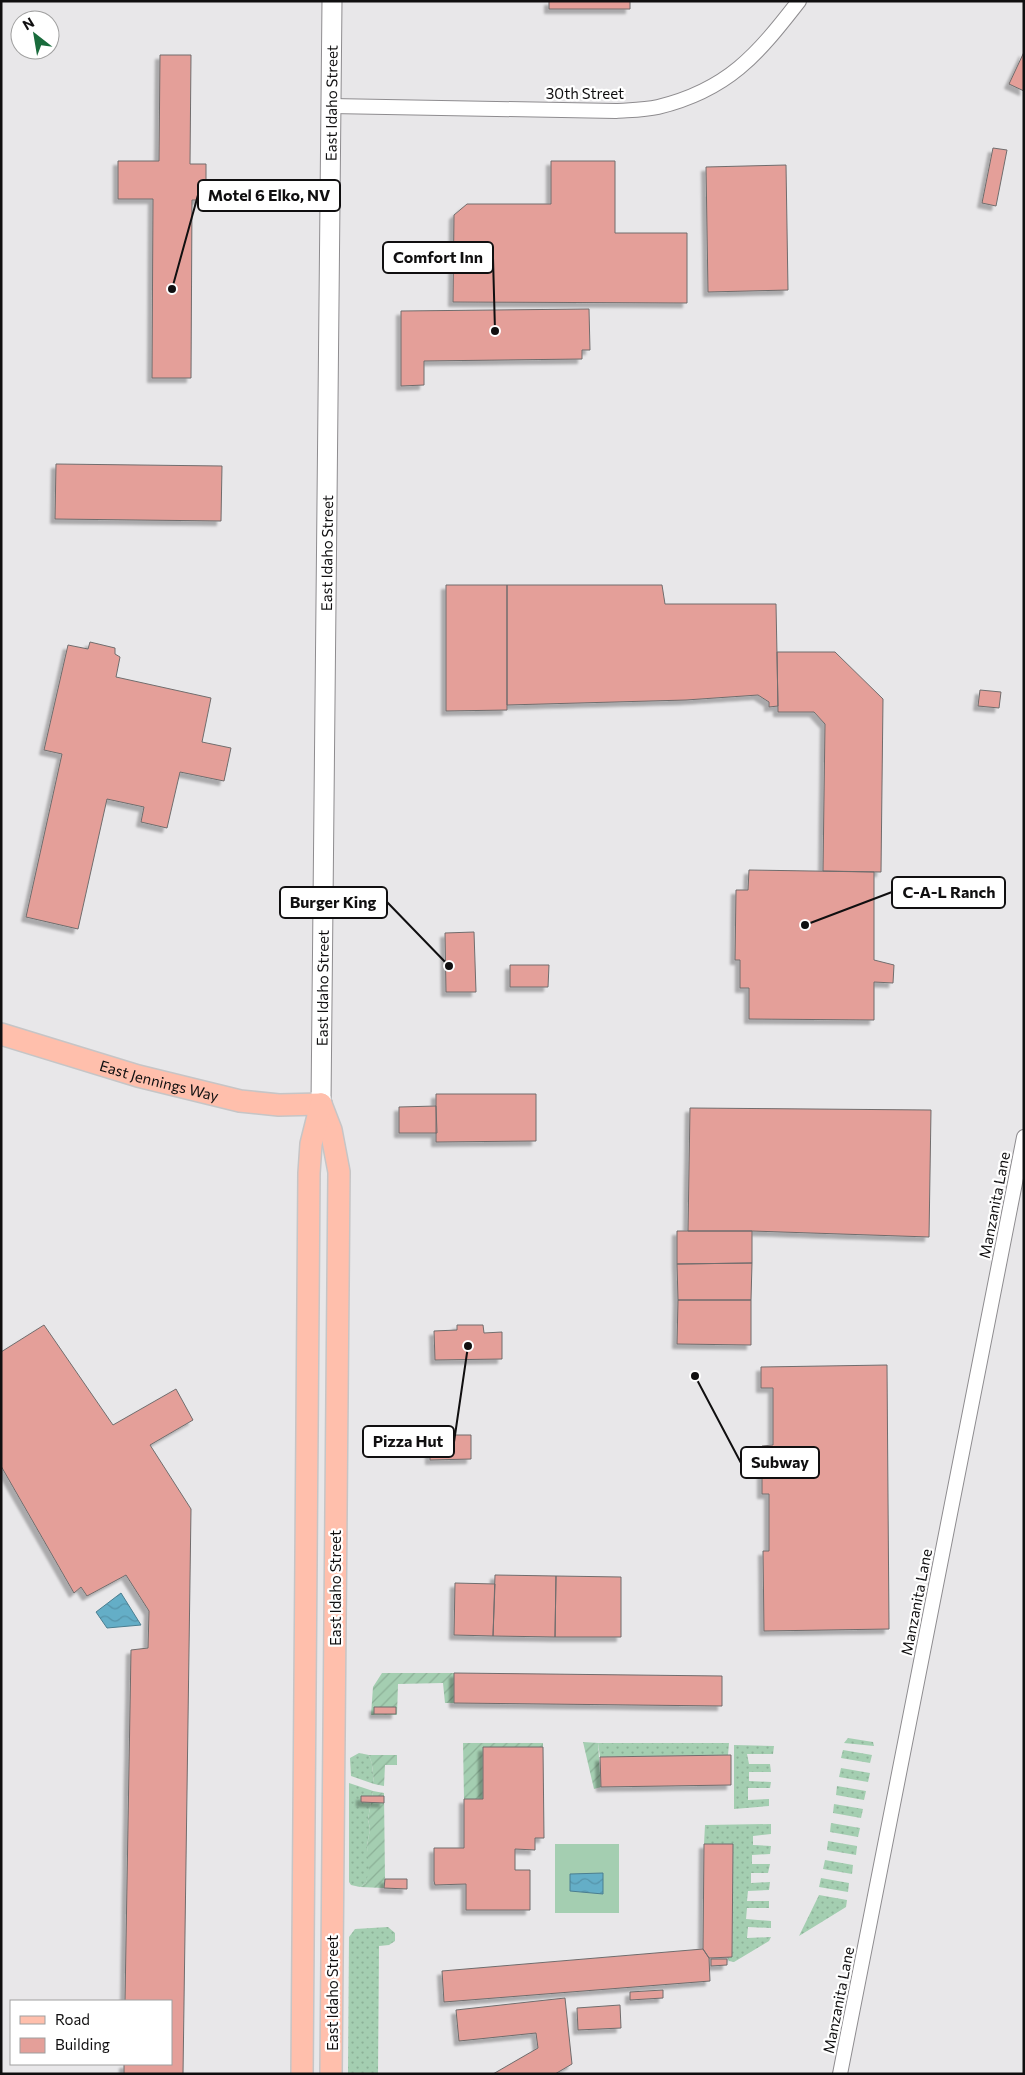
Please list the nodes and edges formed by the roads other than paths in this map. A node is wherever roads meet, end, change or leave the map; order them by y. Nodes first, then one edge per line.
1 (332, 1) edge
2 (800, 1) edge
3 (330, 106) junction
4 (1, 1034) edge
5 (321, 1104) junction
6 (1024, 1137) edge
7 (302, 2074) edge
8 (331, 2074) edge
9 (840, 2074) edge

1 - 3 street, East Idaho Street
2 - 3 street, 30th Street
3 - 5 street, East Idaho Street
4 - 5 main road, East Jennings Way
5 - 7 main road, East Idaho Street
5 - 8 main road, East Idaho Street
6 - 9 street, Manzanita Lane

